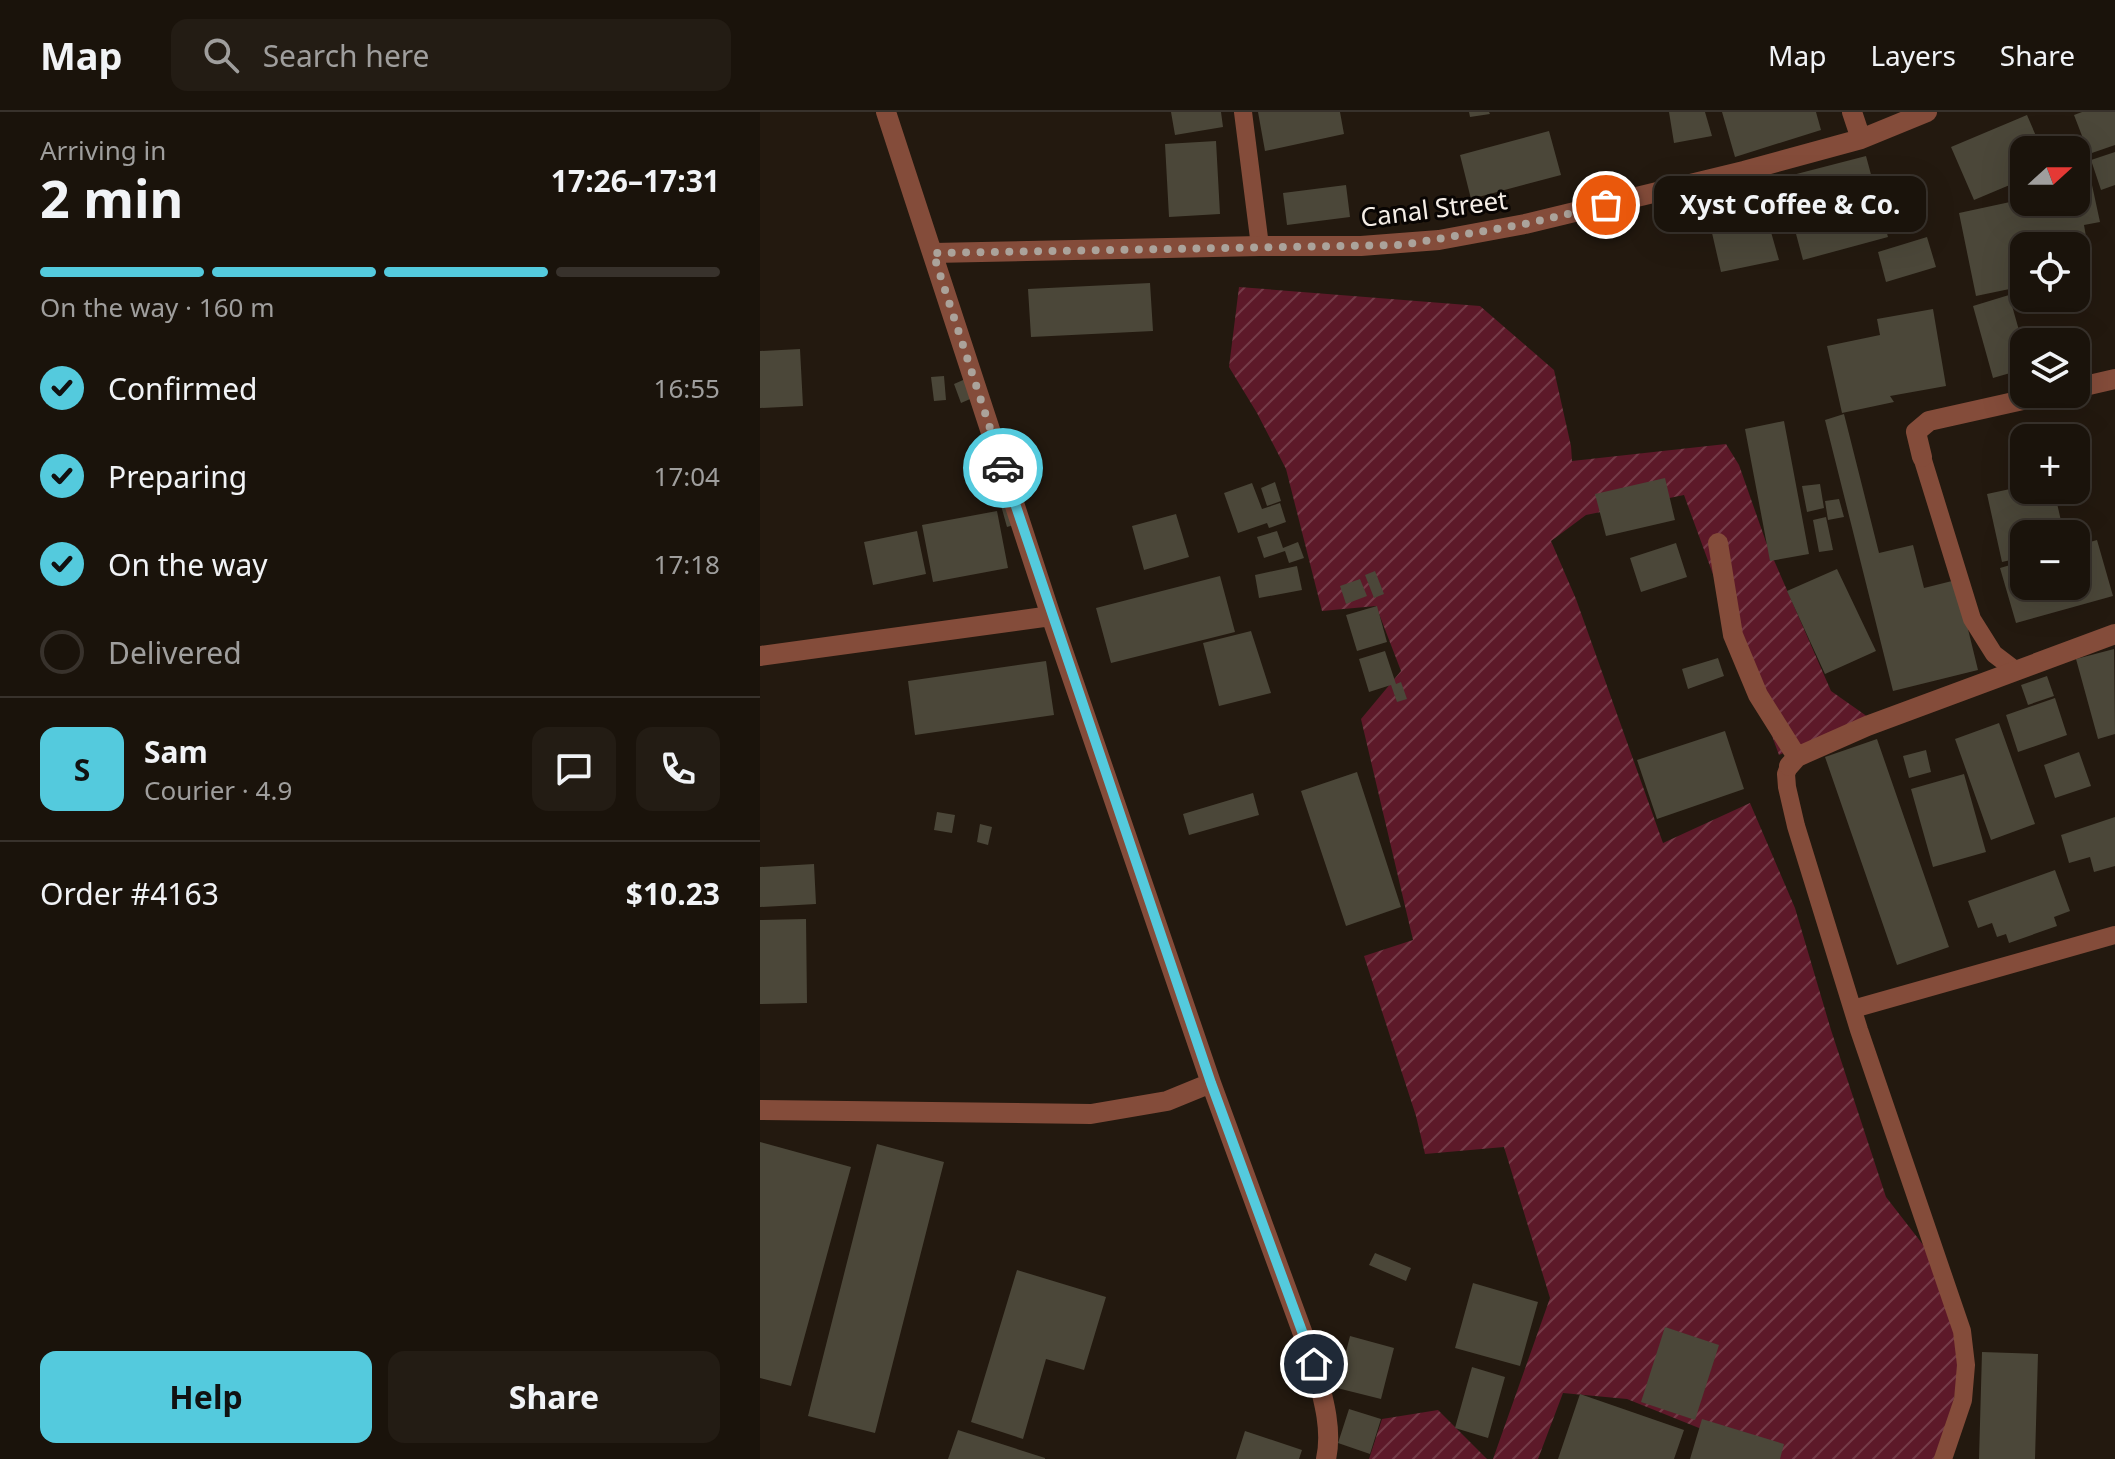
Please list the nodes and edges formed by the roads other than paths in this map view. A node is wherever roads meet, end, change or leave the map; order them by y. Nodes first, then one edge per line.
1 (886, 112) edge
2 (1243, 112) edge
3 (1852, 112) edge
4 (1927, 112) edge
5 (1861, 139) junction
6 (1260, 246) junction
7 (933, 253) junction
8 (2115, 379) edge
9 (2090, 385) edge
10 (2010, 403) edge
11 (1922, 457) joint
12 (1718, 543) dead end
13 (1051, 616) junction
14 (2115, 634) edge
15 (760, 656) edge
16 (2015, 670) junction
17 (1793, 761) junction
18 (2115, 935) edge
19 (1853, 1009) junction
20 (1211, 1083) junction
21 (760, 1110) edge
22 (1326, 1459) edge
23 (1943, 1459) edge

1 - 7 street
2 - 6 lane
3 - 5 street
4 - 5 street, Canal Street
5 - 6 street, Canal Street
6 - 7 street, Canal Street
7 - 13 street
8 - 9 street
10 - 11 street
11 - 16 lane
12 - 17 street
13 - 15 street
13 - 20 street
14 - 16 street
16 - 17 street
17 - 19 lane
18 - 19 lane
19 - 23 lane
20 - 21 street
20 - 22 street

